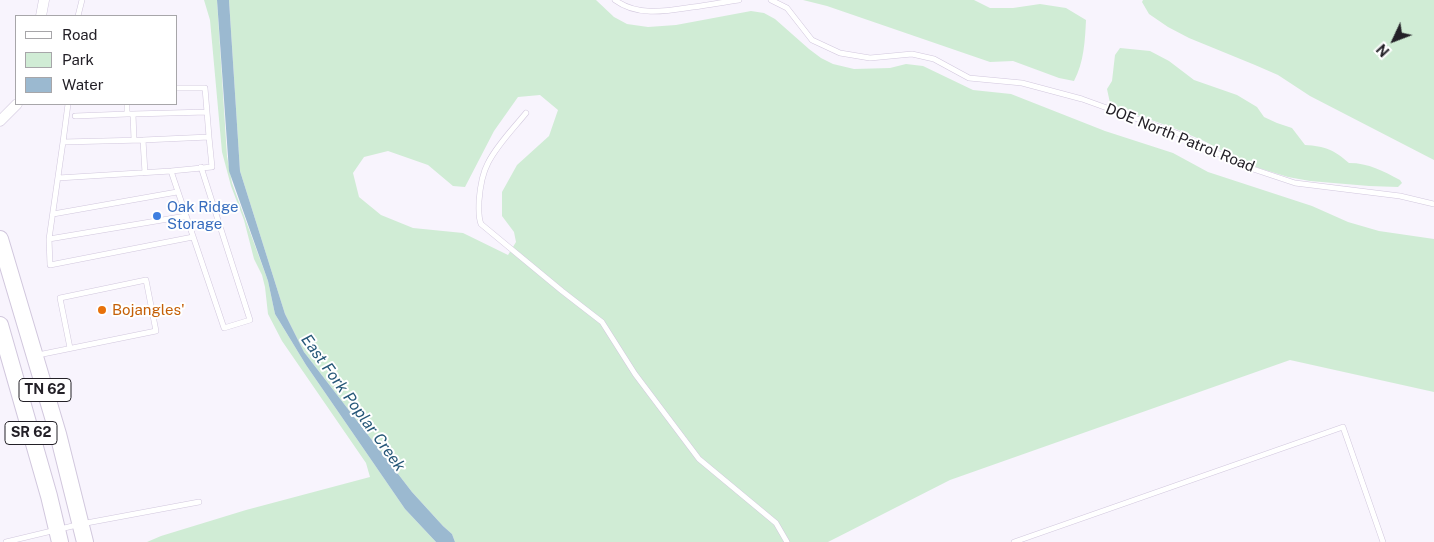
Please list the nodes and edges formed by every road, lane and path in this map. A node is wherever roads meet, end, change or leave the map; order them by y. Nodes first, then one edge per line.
1 (44, 0) edge
2 (82, 0) edge
3 (615, 0) edge
4 (739, 0) edge
5 (771, 0) edge
6 (42, 15) edge
7 (78, 15) edge
8 (178, 88) edge
9 (16, 105) edge
10 (68, 105) edge
11 (127, 105) edge
12 (207, 112) junction
13 (526, 113) dead end
14 (130, 114) junction
15 (75, 116) dead end
16 (0, 121) edge
17 (209, 137) junction
18 (134, 140) junction
19 (143, 140) junction
20 (63, 142) junction
21 (201, 167) junction
22 (171, 171) junction
23 (145, 172) junction
24 (58, 178) junction
25 (177, 192) junction
26 (1434, 204) edge
27 (53, 214) junction
28 (186, 216) junction
29 (193, 236) junction
30 (0, 239) edge
31 (49, 239) junction
32 (0, 325) edge
33 (70, 348) junction
34 (35, 356) junction
35 (199, 502) dead end
36 (81, 524) junction
37 (58, 536) edge
38 (6, 542) edge
39 (85, 542) edge
40 (787, 542) edge
41 (1014, 542) edge
42 (1383, 542) edge

1 - 6 street
2 - 7 lane
3 - 4 lane
5 - 26 lane, DOE North Patrol Road
8 - 12 lane
9 - 16 street
10 - 20 lane
11 - 14 lane
12 - 14 lane
12 - 17 lane
13 - 40 lane
14 - 15 lane
14 - 18 lane
17 - 19 lane
17 - 21 lane
18 - 19 lane
18 - 20 lane
19 - 23 lane
20 - 24 lane
21 - 22 lane
21 - 29 lane
22 - 23 lane
22 - 25 lane
23 - 24 lane
24 - 27 lane
25 - 27 lane
25 - 28 lane
27 - 31 lane
28 - 29 lane
28 - 31 lane
29 - 31 lane
30 - 34 highway, TN 62
32 - 37 highway, SR 62
33 - 33 lane
33 - 34 lane
34 - 36 highway, TN 62
35 - 36 lane
36 - 37 lane
36 - 39 highway, TN 62
37 - 38 lane
41 - 42 lane

